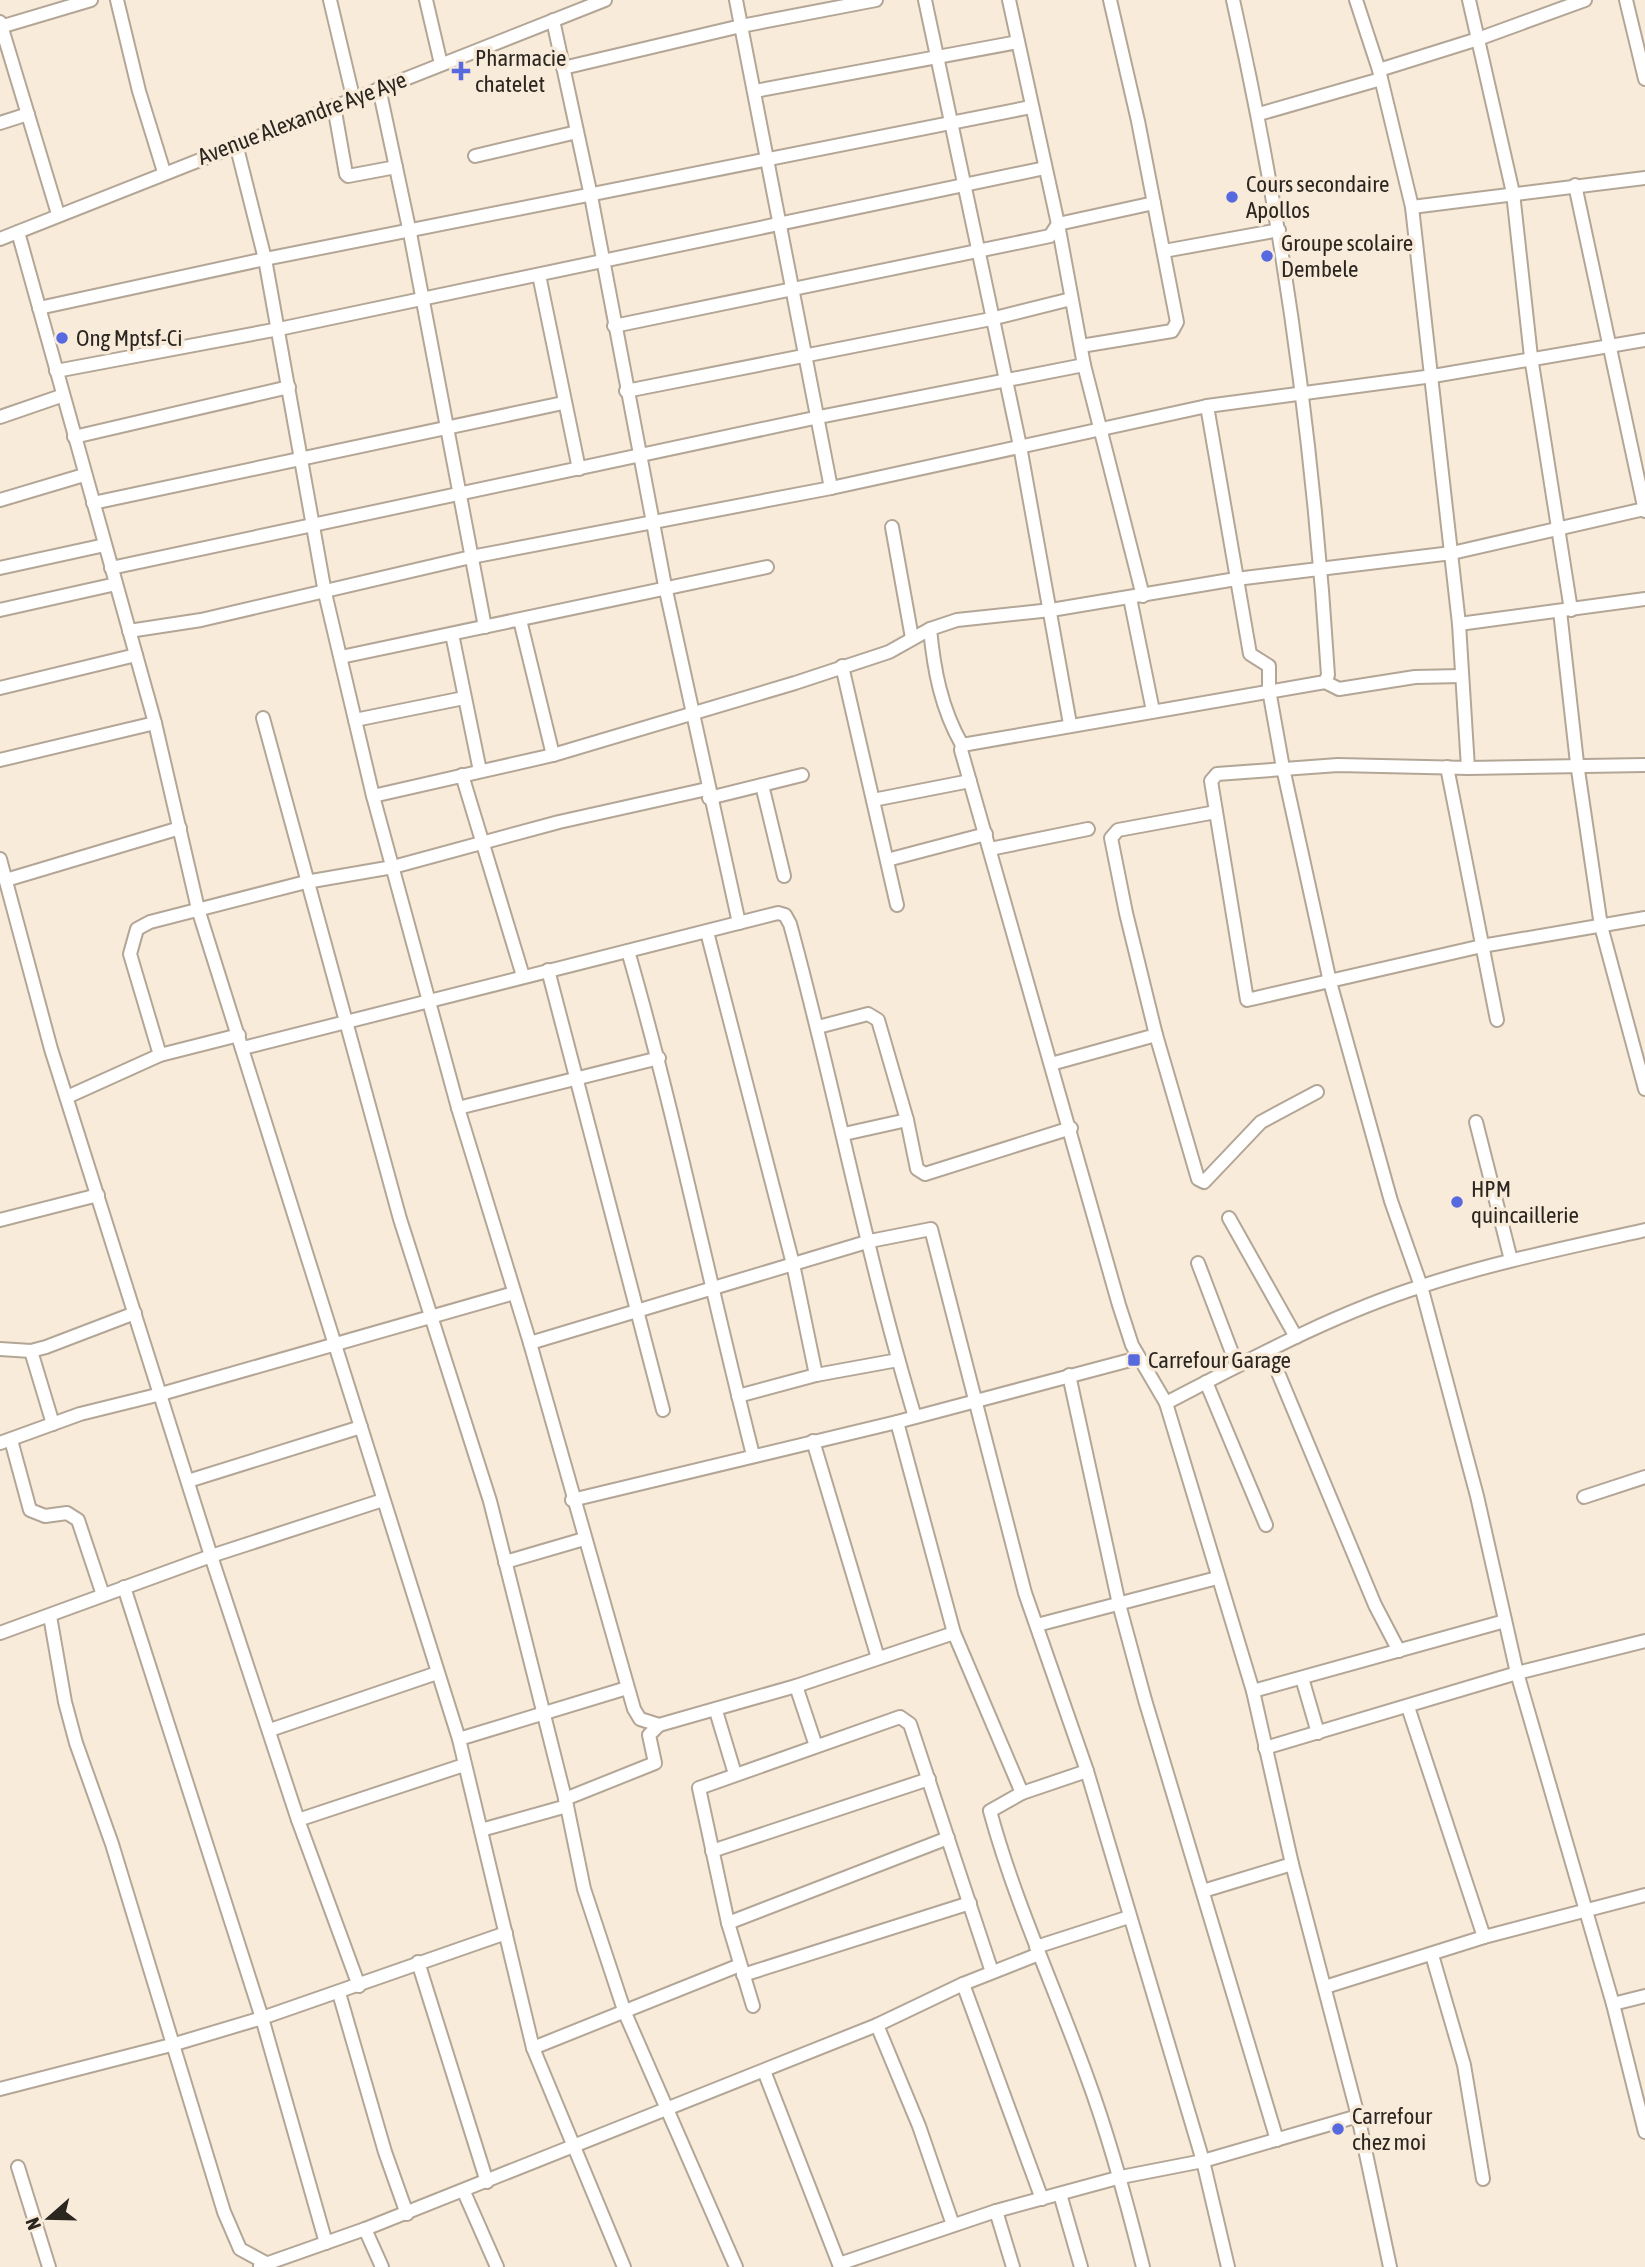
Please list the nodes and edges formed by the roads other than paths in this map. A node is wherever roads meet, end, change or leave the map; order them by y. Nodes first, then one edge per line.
1 (90, 0) edge
2 (117, 0) edge
3 (330, 0) edge
4 (426, 0) edge
5 (736, 0) edge
6 (876, 0) edge
7 (925, 0) edge
8 (1009, 0) edge
9 (1110, 0) edge
10 (1233, 0) edge
11 (1356, 0) edge
12 (1469, 0) edge
13 (1585, 0) edge
14 (1626, 0) edge
15 (597, 2) edge
16 (553, 20) junction
17 (1, 25) edge
18 (741, 26) junction
19 (1478, 39) junction
20 (1018, 42) junction
21 (937, 59) junction
22 (441, 64) junction
23 (564, 68) junction
24 (1645, 73) edge
25 (1380, 74) junction
26 (1645, 79) edge
27 (379, 88) junction
28 (755, 91) junction
29 (353, 97) junction
30 (334, 106) junction
31 (1031, 107) junction
32 (28, 114) junction
33 (1259, 114) junction
34 (0, 123) edge
35 (950, 125) junction
36 (577, 131) junction
37 (236, 144) junction
38 (475, 156) dead end
39 (770, 159) junction
40 (396, 167) junction
41 (1045, 168) junction
42 (164, 172) junction
43 (1645, 178) edge
44 (1575, 185) junction
45 (962, 187) junction
46 (1513, 193) junction
47 (591, 196) junction
48 (1154, 203) junction
49 (1412, 207) junction
50 (58, 214) junction
51 (1058, 224) junction
52 (782, 225) junction
53 (1279, 229) junction
54 (18, 232) junction
55 (410, 233) junction
56 (0, 239) edge
57 (1164, 251) junction
58 (977, 252) junction
59 (265, 259) junction
60 (602, 262) junction
61 (539, 275) junction
62 (795, 290) junction
63 (423, 298) junction
64 (1071, 299) junction
65 (39, 308) junction
66 (991, 319) junction
67 (614, 326) junction
68 (279, 328) junction
69 (1645, 340) edge
70 (1610, 345) junction
71 (1081, 346) junction
72 (807, 354) junction
73 (1531, 357) junction
74 (1084, 365) junction
75 (55, 371) junction
76 (1433, 376) junction
77 (1004, 380) junction
78 (289, 387) junction
79 (626, 391) junction
80 (1302, 394) junction
81 (61, 396) junction
82 (563, 403) junction
83 (1207, 406) junction
84 (0, 417) edge
85 (819, 417) junction
86 (447, 429) junction
87 (1102, 430) junction
88 (74, 437) junction
89 (1020, 446) junction
90 (301, 457) junction
91 (639, 457) junction
92 (579, 470) junction
93 (84, 475) junction
94 (1643, 483) edge
95 (831, 488) junction
96 (459, 496) junction
97 (0, 500) edge
98 (93, 503) junction
99 (1645, 510) edge
100 (654, 522) junction
101 (313, 525) junction
102 (892, 527) dead end
103 (1559, 528) junction
104 (105, 545) junction
105 (1451, 553) junction
106 (471, 556) junction
107 (766, 567) dead end
108 (0, 568) edge
109 (111, 568) junction
110 (1321, 569) junction
111 (1236, 579) junction
112 (116, 584) junction
113 (665, 586) junction
114 (325, 593) junction
115 (1136, 597) junction
116 (1645, 599) edge
117 (0, 610) edge
118 (1565, 610) junction
119 (1051, 611) junction
120 (520, 620) junction
121 (1459, 624) junction
122 (485, 628) junction
123 (930, 629) junction
124 (129, 631) junction
125 (453, 634) junction
126 (912, 638) junction
127 (135, 655) junction
128 (341, 657) junction
129 (842, 666) junction
130 (1462, 676) junction
131 (1325, 682) junction
132 (0, 688) edge
133 (1269, 690) junction
134 (464, 698) junction
135 (1153, 711) junction
136 (692, 714) junction
137 (263, 718) dead end
138 (355, 720) junction
139 (155, 723) junction
140 (1070, 724) junction
141 (962, 745) junction
142 (553, 754) junction
143 (0, 760) edge
144 (1577, 764) junction
145 (1645, 765) edge
146 (1447, 767) junction
147 (1283, 768) junction
148 (1468, 768) junction
149 (480, 771) junction
150 (462, 775) junction
151 (802, 775) dead end
152 (970, 781) junction
153 (762, 785) junction
154 (708, 793) junction
155 (373, 796) junction
156 (873, 800) junction
157 (1216, 812) junction
158 (180, 828) junction
159 (1088, 829) dead end
160 (986, 834) junction
161 (481, 843) junction
162 (990, 849) junction
163 (0, 859) edge
164 (887, 860) junction
165 (393, 867) junction
166 (784, 876) dead end
167 (6, 880) junction
168 (306, 882) junction
169 (897, 905) dead end
170 (198, 909) junction
171 (1645, 918) edge
172 (738, 923) junction
173 (1601, 926) junction
174 (707, 932) junction
175 (1482, 946) junction
176 (628, 951) junction
177 (548, 970) junction
178 (523, 976) junction
179 (1330, 982) junction
180 (429, 1000) junction
181 (1497, 1020) dead end
182 (344, 1021) junction
183 (818, 1027) junction
184 (1156, 1035) junction
185 (241, 1041) junction
186 (160, 1055) junction
187 (659, 1058) junction
188 (1051, 1064) junction
189 (576, 1079) junction
190 (1645, 1089) edge
191 (1317, 1092) dead end
192 (67, 1097) junction
193 (458, 1108) junction
194 (907, 1120) junction
195 (1476, 1122) dead end
196 (1071, 1128) junction
197 (844, 1134) junction
198 (98, 1195) junction
199 (1229, 1218) dead end
200 (0, 1220) edge
201 (1645, 1230) edge
202 (870, 1241) junction
203 (1511, 1260) junction
204 (1198, 1263) dead end
205 (793, 1264) junction
206 (1421, 1286) junction
207 (711, 1290) junction
208 (514, 1293) junction
209 (639, 1311) junction
210 (135, 1313) junction
211 (433, 1315) junction
212 (1296, 1337) junction
213 (530, 1343) junction
214 (335, 1345) junction
215 (0, 1349) edge
216 (31, 1351) junction
217 (1269, 1351) junction
218 (1138, 1358) junction
219 (898, 1360) junction
220 (1237, 1366) junction
221 (816, 1375) junction
222 (1069, 1375) junction
223 (1206, 1382) junction
224 (161, 1394) junction
225 (738, 1396) junction
226 (974, 1401) junction
227 (1166, 1403) junction
228 (663, 1410) dead end
229 (915, 1417) junction
230 (897, 1422) junction
231 (52, 1424) junction
232 (361, 1427) junction
233 (813, 1441) junction
234 (6, 1442) edge
235 (753, 1455) junction
236 (1645, 1477) edge
237 (188, 1481) junction
238 (1584, 1497) dead end
239 (383, 1500) junction
240 (572, 1500) junction
241 (1266, 1525) dead end
242 (584, 1539) junction
243 (211, 1556) junction
244 (505, 1562) junction
245 (1217, 1578) junction
246 (124, 1587) junction
247 (103, 1595) junction
248 (1119, 1604) junction
249 (50, 1616) junction
250 (1505, 1621) junction
251 (1037, 1625) junction
252 (0, 1633) edge
253 (954, 1633) junction
254 (1645, 1641) edge
255 (1399, 1651) junction
256 (878, 1658) junction
257 (437, 1673) junction
258 (1517, 1673) junction
259 (1302, 1678) junction
260 (796, 1686) junction
261 (627, 1688) junction
262 (1253, 1691) junction
263 (1408, 1707) junction
264 (543, 1711) junction
265 (716, 1711) junction
266 (659, 1725) junction
267 (270, 1730) junction
268 (1318, 1733) junction
269 (459, 1739) junction
270 (816, 1746) junction
271 (1265, 1748) junction
272 (464, 1765) junction
273 (1087, 1771) junction
274 (736, 1774) junction
275 (929, 1779) junction
276 (1022, 1793) junction
277 (566, 1802) junction
278 (298, 1820) junction
279 (481, 1830) junction
280 (948, 1838) junction
281 (712, 1852) junction
282 (1292, 1864) junction
283 (1203, 1891) junction
284 (1645, 1895) edge
285 (970, 1903) junction
286 (1584, 1910) junction
287 (1129, 1917) junction
288 (727, 1923) junction
289 (506, 1933) junction
290 (1484, 1937) junction
291 (1037, 1951) junction
292 (1432, 1955) junction
293 (418, 1962) junction
294 (742, 1970) junction
295 (992, 1972) junction
296 (963, 1984) junction
297 (359, 1986) junction
298 (1325, 1987) junction
299 (339, 1993) junction
300 (1645, 1996) edge
301 (1613, 2004) junction
302 (753, 2006) dead end
303 (625, 2013) junction
304 (262, 2018) junction
305 (877, 2025) junction
306 (175, 2044) junction
307 (533, 2048) junction
308 (764, 2071) junction
309 (0, 2089) edge
310 (667, 2110) junction
311 (1358, 2116) junction
312 (1645, 2132) edge
313 (1277, 2140) junction
314 (575, 2145) junction
315 (1203, 2161) junction
316 (18, 2167) dead end
317 (1121, 2177) junction
318 (1483, 2179) dead end
319 (487, 2182) junction
320 (464, 2192) junction
321 (1060, 2194) junction
322 (1042, 2199) junction
323 (996, 2211) junction
324 (407, 2214) junction
325 (953, 2225) junction
326 (365, 2229) junction
327 (326, 2243) junction
328 (282, 2263) edge
329 (262, 2265) edge
330 (840, 2265) edge
331 (49, 2267) edge
332 (382, 2267) edge
333 (497, 2267) edge
334 (624, 2267) edge
335 (736, 2267) edge
336 (1013, 2267) edge
337 (1081, 2267) edge
338 (1143, 2267) edge
339 (1228, 2267) edge
340 (1391, 2267) edge

1 - 17 street
2 - 42 street
3 - 29 street
4 - 22 street
5 - 18 street
6 - 18 street
7 - 21 street
8 - 20 street
9 - 48 street
10 - 33 street
11 - 25 street
12 - 19 street
13 - 19 street
14 - 24 street
15 - 16 street, Avenue Alexandre Aye Aye
16 - 22 street, Avenue Alexandre Aye Aye
16 - 23 street
17 - 32 street
18 - 23 street
18 - 28 street
19 - 25 street
19 - 46 street
20 - 21 street
20 - 31 street
21 - 28 street
21 - 35 street
22 - 27 street, Avenue Alexandre Aye Aye
23 - 36 street
24 - 26 street
25 - 33 street
25 - 49 street
27 - 29 street, Avenue Alexandre Aye Aye
27 - 40 street
28 - 39 street
29 - 30 street, Avenue Alexandre Aye Aye
30 - 37 street, Avenue Alexandre Aye Aye
30 - 40 street
31 - 35 street
31 - 41 street
32 - 34 street
32 - 50 street
33 - 53 street
35 - 39 street
35 - 45 street
36 - 38 street
36 - 47 street
37 - 42 street, Avenue Alexandre Aye Aye
37 - 59 street
39 - 47 street
39 - 52 street
40 - 55 street
41 - 45 street
41 - 51 street
42 - 50 street, Avenue Alexandre Aye Aye
43 - 44 street
44 - 46 street
44 - 70 street
45 - 52 street
45 - 58 street
46 - 49 street
46 - 73 street
47 - 55 street
47 - 60 street
48 - 51 street
48 - 57 street
49 - 76 street
50 - 54 street, Avenue Alexandre Aye Aye
51 - 58 street
51 - 64 street
52 - 60 street
52 - 62 street
53 - 57 street
53 - 80 street
54 - 56 street, Avenue Alexandre Aye Aye
54 - 65 street
55 - 59 street
55 - 63 street
57 - 71 street
58 - 62 street
58 - 66 street
59 - 65 street
59 - 68 street
60 - 61 street
60 - 67 street
61 - 63 street
61 - 82 street
62 - 67 street
62 - 72 street
63 - 68 street
63 - 86 street
64 - 66 street
64 - 71 street
65 - 75 street
66 - 72 street
66 - 77 street
67 - 79 street
68 - 75 street
68 - 78 street
69 - 70 street
70 - 73 street
70 - 94 street
71 - 74 street
72 - 79 street
72 - 85 street
73 - 76 street
73 - 103 street
74 - 77 street
74 - 87 street
75 - 81 street
76 - 80 street
76 - 105 street
77 - 85 street
77 - 89 street
78 - 88 street
78 - 90 street
79 - 91 street
80 - 83 street
80 - 110 street
81 - 84 street
81 - 88 street
82 - 86 street
82 - 92 street
83 - 87 street
83 - 111 street
85 - 91 street
85 - 95 street
86 - 90 street
86 - 96 street
87 - 89 street
87 - 115 street
88 - 93 street
89 - 95 street
89 - 119 street
90 - 98 street
90 - 101 street
91 - 92 street
91 - 100 street
92 - 96 street
93 - 97 street
93 - 98 street
94 - 99 street
95 - 100 street
96 - 101 street
96 - 106 street
98 - 104 street
99 - 103 street
100 - 106 street
100 - 113 street
101 - 109 street
101 - 114 street
102 - 126 street
103 - 105 street
103 - 118 street
104 - 108 street
104 - 109 street
105 - 110 street
105 - 121 street
106 - 114 street
106 - 122 street
107 - 113 street
109 - 112 street
110 - 111 street
110 - 131 street
111 - 115 street
111 - 133 street
112 - 117 street
112 - 124 street
113 - 120 street
113 - 136 street
114 - 124 street
114 - 128 street
115 - 119 street
115 - 135 street
116 - 118 street
118 - 121 street
118 - 144 street
119 - 123 street
119 - 140 street
120 - 122 street
120 - 142 street
121 - 130 street
122 - 125 street
123 - 126 street
123 - 141 street
124 - 127 street
125 - 128 street
125 - 134 street
126 - 129 street
127 - 132 street
127 - 139 street
128 - 138 street
129 - 136 street
129 - 156 street
130 - 131 street
130 - 148 street
131 - 133 street
133 - 135 street
133 - 147 street
134 - 138 street
134 - 149 street
135 - 140 street
136 - 142 street
136 - 154 street
137 - 168 street
138 - 155 street
139 - 143 street
139 - 158 street
140 - 141 street
141 - 152 street
142 - 149 street
144 - 145 street
144 - 148 street
144 - 173 street
146 - 147 street
146 - 148 street
146 - 175 street
147 - 157 street
147 - 179 street
149 - 150 street
150 - 155 street
150 - 161 street
151 - 153 street
152 - 156 street
152 - 160 street
153 - 154 street
153 - 166 street
154 - 161 street
154 - 172 street
155 - 165 street
156 - 164 street
157 - 179 street
157 - 184 street
158 - 167 street
158 - 170 street
159 - 162 street
160 - 162 street
160 - 164 street
161 - 165 street
161 - 178 street
162 - 188 street
163 - 167 street
164 - 169 street
165 - 168 street
165 - 180 street
167 - 192 street
168 - 170 street
168 - 182 street
170 - 185 street
170 - 186 street
171 - 173 street
172 - 174 street
172 - 183 street
173 - 175 street
173 - 190 street
174 - 176 street
174 - 205 street
175 - 179 street
175 - 181 street
176 - 177 street
176 - 187 street
177 - 178 street
177 - 189 street
178 - 180 street
179 - 206 street
180 - 182 street
180 - 193 street
182 - 185 street
182 - 211 street
183 - 194 street
183 - 197 street
184 - 188 street
184 - 191 street
185 - 186 street
185 - 214 street
186 - 192 street
187 - 189 street
187 - 207 street
188 - 196 street
189 - 193 street
189 - 209 street
192 - 198 street
193 - 208 street
194 - 196 street
194 - 197 street
195 - 203 street
196 - 218 street
197 - 202 street
198 - 200 street
198 - 210 street
199 - 212 street
201 - 203 street
202 - 205 street
202 - 219 street
202 - 226 street
203 - 206 street
204 - 220 street
205 - 207 street
205 - 221 street
206 - 212 street
206 - 250 street
207 - 209 street
207 - 225 street
208 - 211 street
208 - 213 street
209 - 213 street
209 - 228 street
210 - 216 street
210 - 224 street
211 - 214 street
211 - 244 street
212 - 217 street
213 - 240 street
214 - 224 street
214 - 232 street
215 - 216 street
216 - 231 street
217 - 220 street
217 - 255 street
218 - 222 street
218 - 227 street
219 - 221 street
219 - 229 street
220 - 223 street
221 - 225 street
222 - 226 street
222 - 248 street
223 - 227 street
223 - 241 street
224 - 231 street
224 - 237 street
225 - 235 street
226 - 229 street
226 - 251 street
227 - 245 street
229 - 230 street
230 - 233 street
230 - 253 street
231 - 234 street
232 - 237 street
232 - 239 street
233 - 235 street
233 - 256 street
234 - 247 street
235 - 240 street
236 - 238 street
237 - 243 street
239 - 243 street
239 - 257 street
240 - 242 street
242 - 244 street
242 - 261 street
243 - 246 street
243 - 267 street
244 - 264 street
245 - 248 street
245 - 262 street
246 - 247 street
246 - 304 street
247 - 249 street
248 - 251 street
248 - 283 street
249 - 252 street
249 - 306 street
250 - 255 street
250 - 258 street
251 - 273 street
253 - 256 street
253 - 276 street
254 - 258 street
255 - 259 street
256 - 260 street
257 - 267 street
257 - 269 street
258 - 263 street
258 - 286 street
259 - 262 street
259 - 268 street
260 - 265 street
260 - 270 street
261 - 264 street
261 - 266 street
262 - 271 street
263 - 268 street
263 - 290 street
264 - 269 street
264 - 277 street
265 - 266 street
265 - 274 street
266 - 277 street
267 - 278 street
268 - 271 street
269 - 272 street
270 - 274 street
270 - 275 street
271 - 282 street
272 - 278 street
272 - 279 street
273 - 276 street
273 - 287 street
274 - 281 street
275 - 280 street
275 - 281 street
276 - 291 street
277 - 279 street
277 - 303 street
278 - 297 street
279 - 289 street
280 - 285 street
280 - 288 street
281 - 288 street
282 - 283 street
282 - 298 street
283 - 313 street
284 - 286 street
285 - 294 street
285 - 295 street
286 - 290 street
286 - 301 street
287 - 291 street
287 - 315 street
288 - 294 street
289 - 293 street
289 - 307 street
290 - 292 street
291 - 295 street
291 - 317 street
292 - 298 street
292 - 318 street
293 - 297 street
293 - 319 street
294 - 302 street
294 - 303 street
295 - 296 street
296 - 305 street
296 - 322 street
297 - 299 street
298 - 311 street
299 - 304 street
299 - 324 street
300 - 301 street
301 - 312 street
303 - 307 street
303 - 310 street
304 - 306 street
304 - 327 street
305 - 308 street
305 - 325 street
306 - 309 street
306 - 329 street
307 - 314 street
308 - 310 street
308 - 330 street
310 - 314 street
310 - 335 street
311 - 313 street
311 - 340 street
313 - 315 street
314 - 319 street
314 - 334 street
315 - 317 street
315 - 339 street
316 - 331 street
317 - 321 street
317 - 338 street
319 - 320 street
320 - 324 street
320 - 333 street
321 - 322 street
321 - 337 street
322 - 323 street
323 - 325 street
323 - 336 street
324 - 326 street
325 - 330 street
326 - 327 street
326 - 332 street
327 - 328 street
328 - 329 street

